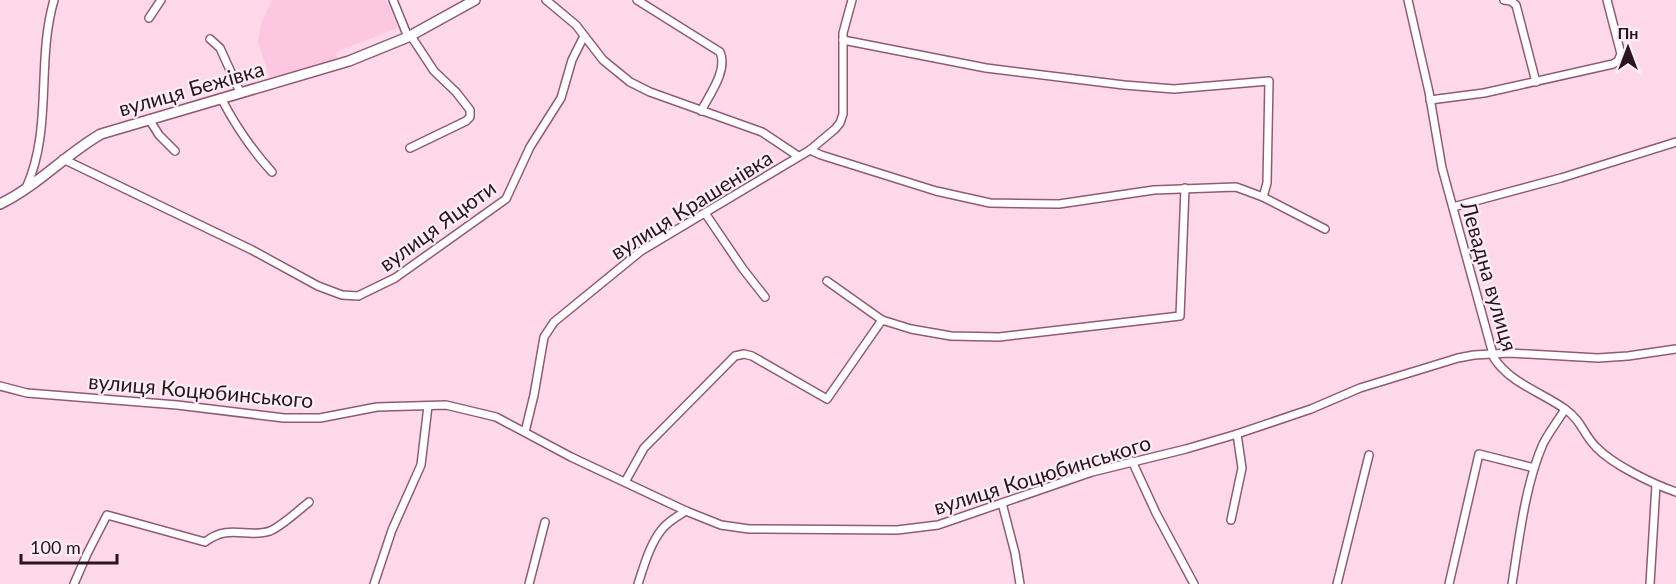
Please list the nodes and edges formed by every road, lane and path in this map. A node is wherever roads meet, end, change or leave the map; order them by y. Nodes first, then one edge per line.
1 (54, 0) edge
2 (161, 0) edge
3 (393, 0) edge
4 (475, 0) edge
5 (546, 0) edge
6 (637, 0) edge
7 (852, 0) edge
8 (1408, 0) edge
9 (1504, 0) edge
10 (1607, 0) edge
11 (148, 18) dead end
12 (410, 36) junction
13 (584, 36) junction
14 (210, 39) dead end
15 (843, 40) junction
16 (1536, 82) junction
17 (240, 92) junction
18 (221, 98) junction
19 (1430, 100) junction
20 (701, 111) junction
21 (149, 119) junction
22 (1676, 142) edge
23 (410, 147) dead end
24 (810, 150) junction
25 (175, 151) dead end
26 (798, 156) junction
27 (63, 159) junction
28 (272, 172) dead end
29 (26, 188) junction
30 (1185, 188) junction
31 (1263, 197) junction
32 (0, 204) edge
33 (1453, 207) junction
34 (705, 213) junction
35 (1325, 229) dead end
36 (827, 281) dead end
37 (765, 297) dead end
38 (882, 320) junction
39 (1676, 349) edge
40 (1493, 354) junction
41 (0, 386) edge
42 (428, 406) junction
43 (1565, 409) junction
44 (525, 432) junction
45 (1237, 434) junction
46 (1369, 455) dead end
47 (1132, 460) junction
48 (1534, 468) junction
49 (625, 482) junction
50 (1656, 485) junction
51 (1676, 492) edge
52 (309, 502) dead end
53 (1002, 502) junction
54 (686, 511) junction
55 (1231, 519) dead end
56 (545, 522) dead end
57 (74, 584) edge
58 (374, 584) edge
59 (529, 584) edge
60 (638, 584) edge
61 (1020, 584) edge
62 (1194, 584) edge
63 (1337, 584) edge
64 (1449, 584) edge
65 (1512, 584) edge
66 (1650, 584) edge

1 - 29 street
2 - 11 street
3 - 12 street
4 - 12 main road, вулиця Бежівка
5 - 13 street
6 - 20 street
7 - 15 street, вулиця Крашенівка
8 - 19 street, Левадна вулиця
9 - 16 street
10 - 16 street
12 - 17 main road, вулиця Бежівка
12 - 23 street
13 - 20 street
13 - 27 street, вулиця Яцюти
14 - 17 street
15 - 24 street, вулиця Крашенівка
15 - 31 street
16 - 19 street
17 - 18 main road, вулиця Бежівка
18 - 21 main road, вулиця Бежівка
18 - 28 street
19 - 33 street, Левадна вулиця
20 - 26 street
21 - 25 street
21 - 27 main road, вулиця Бежівка
22 - 33 street
24 - 26 street, вулиця Крашенівка
24 - 30 street
26 - 34 street, вулиця Крашенівка
27 - 29 main road, вулиця Бежівка
29 - 32 main road, вулиця Бежівка
30 - 31 street
30 - 38 street
31 - 35 street
33 - 40 street, Левадна вулиця
34 - 37 street
34 - 44 street, вулиця Крашенівка
36 - 38 street
38 - 49 street
39 - 40 street, вулиця Коцюбинського
40 - 43 street, Левадна вулиця
40 - 45 street, вулиця Коцюбинського
41 - 42 street, вулиця Коцюбинського
42 - 44 street, вулиця Коцюбинського
42 - 58 street
43 - 48 street
43 - 50 street, Левадна вулиця
44 - 49 street, вулиця Коцюбинського
45 - 47 street, вулиця Коцюбинського
45 - 55 street
46 - 63 street
47 - 53 street, вулиця Коцюбинського
47 - 62 street
48 - 64 street
48 - 65 street
49 - 54 street, вулиця Коцюбинського
50 - 51 street, Левадна вулиця
50 - 66 street
52 - 57 street
53 - 54 street, вулиця Коцюбинського
53 - 61 street
54 - 60 street
56 - 59 street

